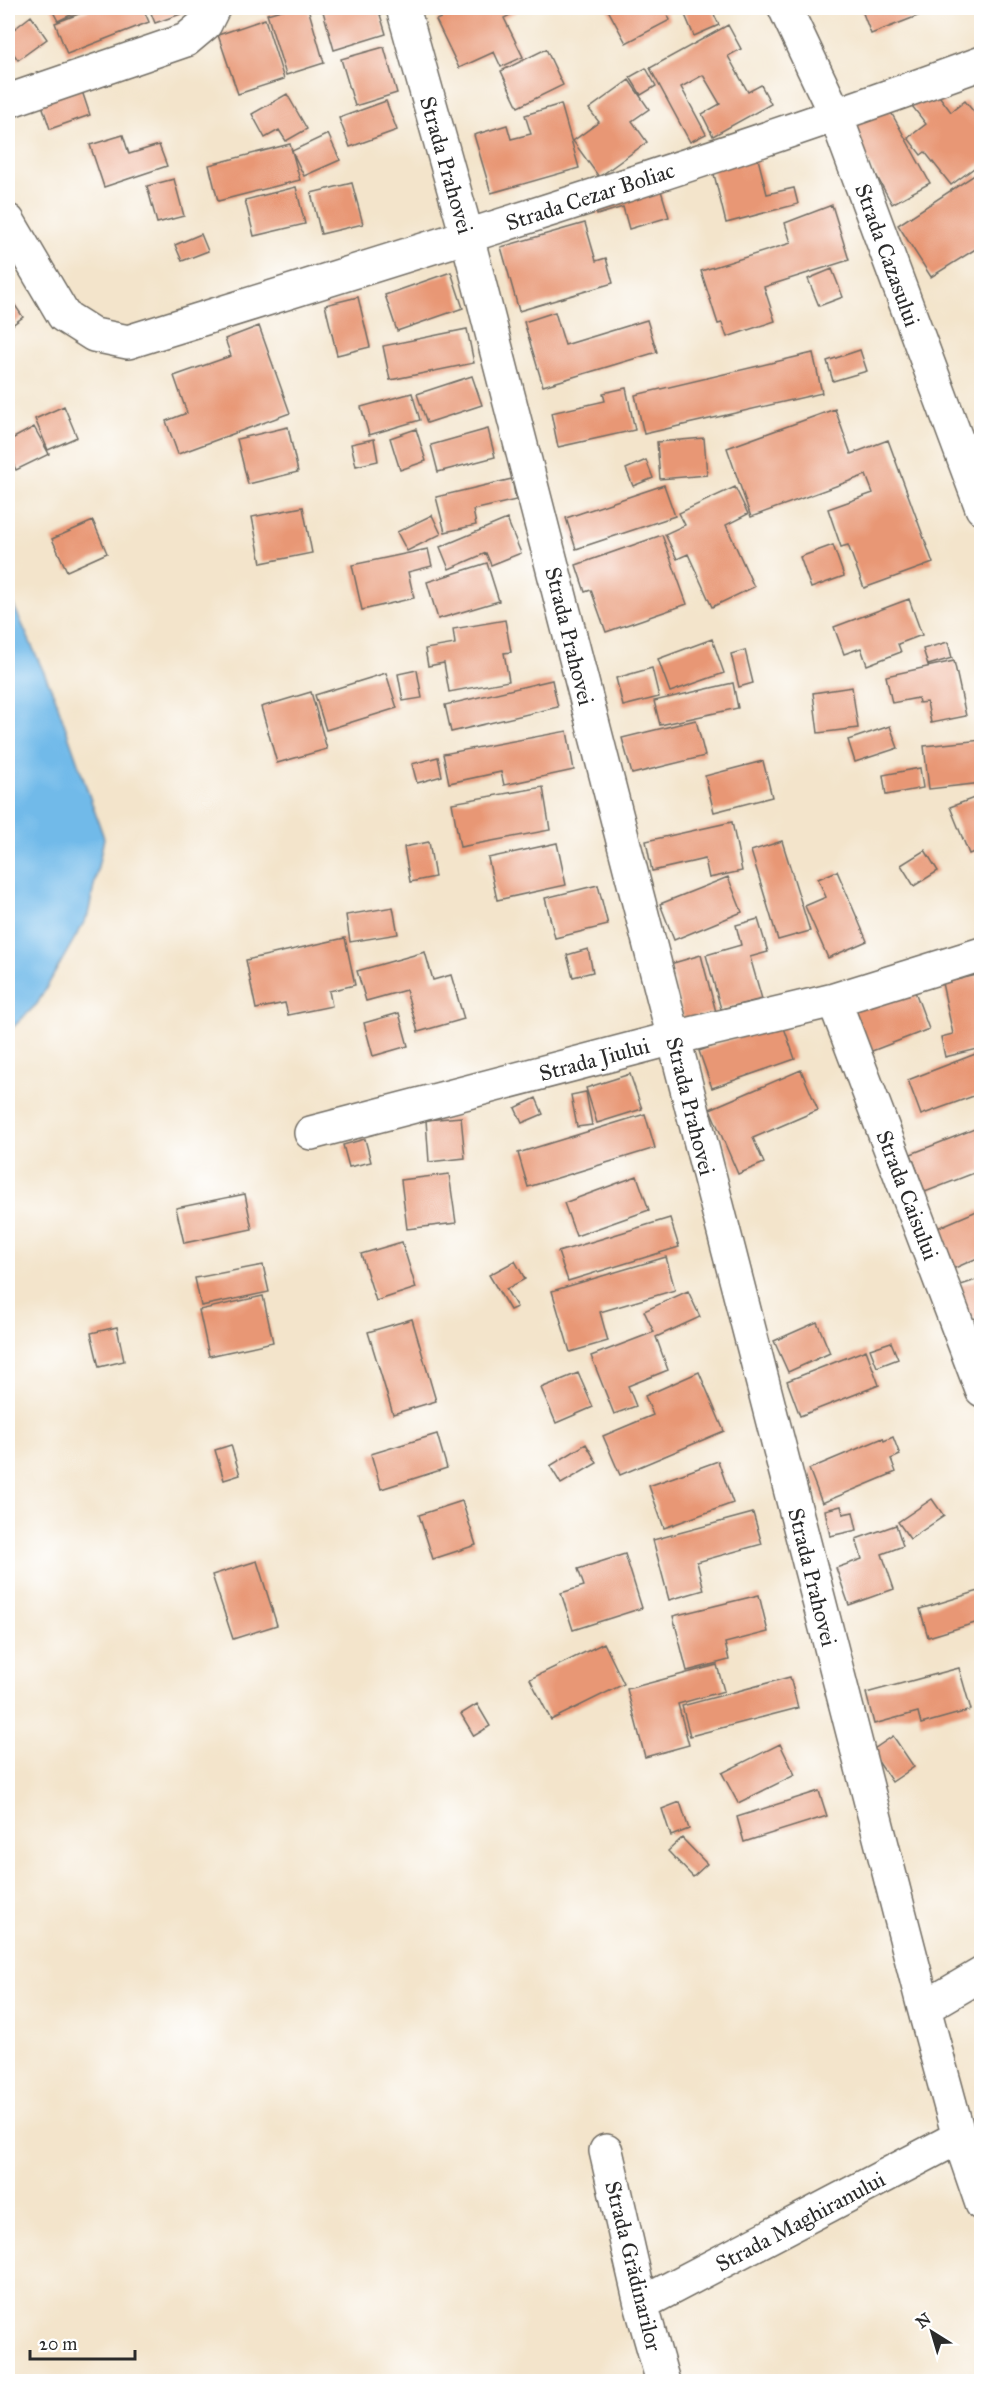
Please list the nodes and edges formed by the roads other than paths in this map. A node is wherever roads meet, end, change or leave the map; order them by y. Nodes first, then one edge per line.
1 (213, 8) edge
2 (403, 8) edge
3 (785, 8) edge
4 (981, 63) edge
5 (8, 101) edge
6 (836, 116) junction
7 (8, 221) edge
8 (466, 236) junction
9 (981, 508) edge
10 (981, 954) edge
11 (834, 1000) junction
12 (674, 1038) junction
13 (311, 1133) dead end
14 (981, 1390) edge
15 (981, 1974) edge
16 (924, 2008) junction
17 (960, 2137) junction
18 (606, 2151) dead end
19 (981, 2204) edge
20 (641, 2304) junction
21 (663, 2382) edge

1 - 5 street
2 - 8 street, Strada Prahovei
3 - 6 street, Strada Cazasului
4 - 6 street, Strada Cezar Boliac
6 - 8 street, Strada Cezar Boliac
6 - 9 street, Strada Cazasului
7 - 8 street, Strada Cezar Boliac
8 - 12 street, Strada Prahovei
10 - 11 street, Strada Jiului
11 - 12 street, Strada Jiului
11 - 14 street, Strada Caisului
12 - 13 street, Strada Jiului
12 - 16 street, Strada Prahovei
15 - 16 street
16 - 17 street, Strada Prahovei
17 - 19 street, Strada Prahovei
17 - 20 street, Strada Maghiranului
18 - 20 street, Strada Grădinarilor
20 - 21 street, Strada Grădinarilor

